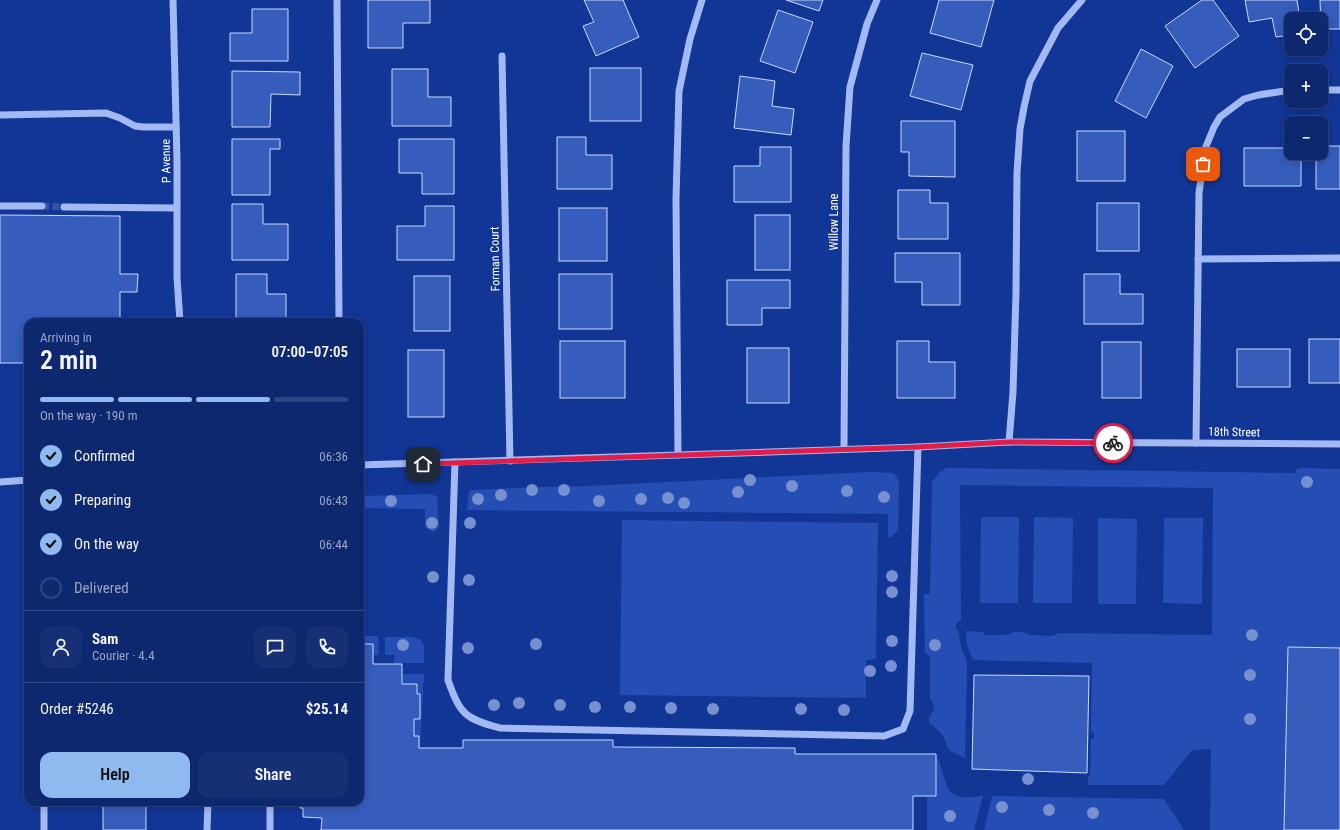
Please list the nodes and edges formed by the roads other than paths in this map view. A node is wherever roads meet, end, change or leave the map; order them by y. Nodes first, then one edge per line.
1 (173, 0) edge
2 (336, 0) edge
3 (702, 0) edge
4 (877, 0) edge
5 (1082, 0) edge
6 (502, 56) dead end
7 (1328, 90) edge
8 (1340, 90) edge
9 (1284, 91) edge
10 (0, 115) edge
11 (176, 126) junction
12 (0, 206) edge
13 (42, 206) tunnel mouth
14 (64, 207) tunnel mouth
15 (177, 208) junction
16 (1340, 258) edge
17 (1198, 259) junction
18 (180, 318) edge
19 (339, 318) edge
20 (1009, 442) junction
21 (1196, 443) junction
22 (1340, 444) edge
23 (918, 447) junction
24 (844, 449) junction
25 (678, 455) junction
26 (510, 461) junction
27 (455, 462) junction
28 (364, 465) edge
29 (24, 480) edge
30 (0, 482) edge
31 (44, 806) edge
32 (208, 806) edge
33 (270, 806) edge
34 (44, 830) edge
35 (207, 830) edge
36 (270, 830) edge

1 - 11 street, P Avenue
2 - 19 street
3 - 25 street
4 - 24 street, Willow Lane
5 - 20 street
6 - 26 street, Forman Court
7 - 8 street
9 - 17 street
10 - 11 street
11 - 15 street, P Avenue
12 - 13 street
14 - 15 street
15 - 18 street, P Avenue
16 - 17 street
17 - 21 street
20 - 21 street, 18th Street
20 - 23 street, 18th Street
21 - 22 street, 18th Street
23 - 24 street, 18th Street
23 - 27 street
24 - 25 street, 18th Street
25 - 26 street, 18th Street
26 - 27 street, 18th Street
27 - 28 street, 18th Street
29 - 30 street
31 - 34 street
32 - 35 street
33 - 36 street

